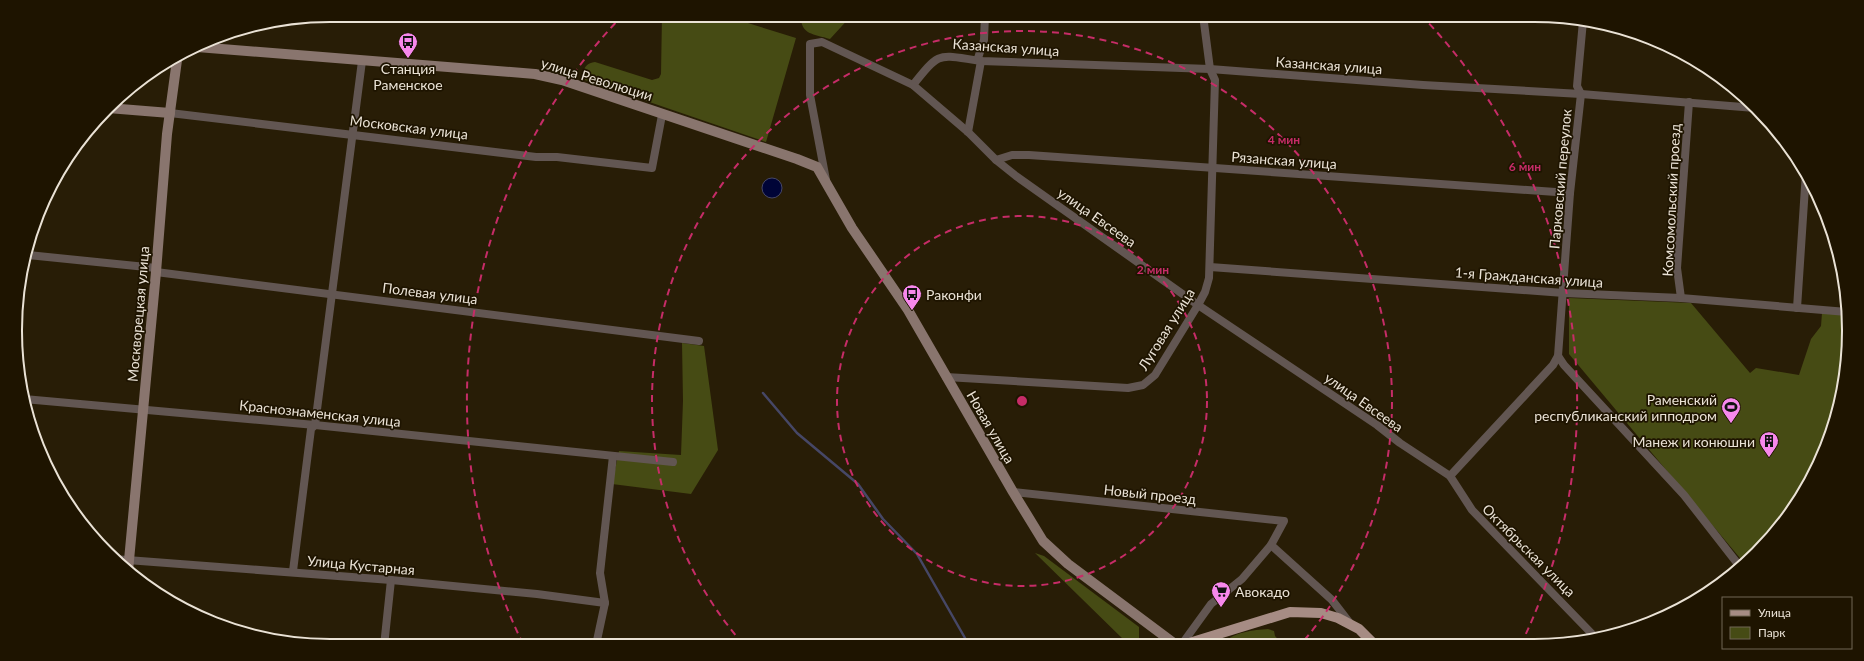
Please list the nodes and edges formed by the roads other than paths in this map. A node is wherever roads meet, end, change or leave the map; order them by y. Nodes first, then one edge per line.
1 (985, 22) edge
2 (1205, 22) edge
3 (1582, 26) edge
4 (207, 48) edge
5 (362, 61) junction
6 (981, 61) junction
7 (177, 63) edge
8 (1210, 69) junction
9 (913, 84) junction
10 (1581, 94) junction
11 (1689, 102) junction
12 (1746, 107) edge
13 (116, 109) edge
14 (170, 113) junction
15 (662, 114) junction
16 (968, 132) junction
17 (353, 135) junction
18 (996, 160) junction
19 (1213, 168) junction
20 (827, 184) junction
21 (1805, 184) edge
22 (1570, 193) junction
23 (32, 255) edge
24 (1210, 267) junction
25 (156, 270) junction
26 (1564, 293) junction
27 (333, 294) junction
28 (1681, 298) junction
29 (1198, 305) junction
30 (1797, 308) junction
31 (1841, 312) edge
32 (699, 341) dead end
33 (1558, 356) junction
34 (946, 377) junction
35 (30, 400) edge
36 (143, 409) junction
37 (315, 425) junction
38 (613, 456) junction
39 (673, 462) dead end
40 (1450, 476) junction
41 (1012, 492) junction
42 (1271, 545) junction
43 (1737, 562) edge
44 (128, 563) edge
45 (132, 566) edge
46 (292, 571) junction
47 (391, 580) junction
48 (605, 603) junction
49 (1349, 623) junction
50 (1591, 633) edge
51 (385, 639) edge
52 (597, 639) edge
53 (1168, 639) edge
54 (1186, 639) edge
55 (1215, 639) edge
56 (1369, 639) edge

1 - 6 street
2 - 8 street, Луговая улица
3 - 10 street, Парковский переулок
4 - 5 street, улица Революции
5 - 15 street, улица Революции
5 - 17 street
6 - 8 street, Казанская улица
6 - 9 street, Казанская улица
6 - 16 street
7 - 14 street, Москворецкая улица
8 - 10 street, Казанская улица
8 - 19 street, Луговая улица
9 - 16 street, улица Евсеева
9 - 20 street, улица Евсеева
10 - 11 street, Казанская улица
10 - 22 street, Парковский переулок
11 - 12 street, Казанская улица
11 - 28 street, Комсомольский проезд
13 - 14 street, Московская улица
14 - 17 street, Московская улица
14 - 25 street, Москворецкая улица
15 - 17 street, Московская улица
15 - 20 street, улица Революции
16 - 18 street, улица Евсеева
17 - 27 street
18 - 19 street, Рязанская улица
18 - 29 street, улица Евсеева
19 - 22 street, Рязанская улица
19 - 24 street, Луговая улица
20 - 34 street, Новая улица
21 - 30 street
22 - 26 street, Парковский переулок
23 - 25 street, Полевая улица
24 - 26 street, 1-я Гражданская улица
24 - 29 street, Луговая улица
25 - 27 street, Полевая улица
25 - 36 street, Москворецкая улица
26 - 28 street, 1-я Гражданская улица
26 - 33 street, Парковский переулок
27 - 32 street, Полевая улица
27 - 37 street
28 - 30 street, 1-я Гражданская улица
29 - 34 street, Луговая улица
29 - 40 street, улица Евсеева
30 - 31 street, 1-я Гражданская улица
33 - 40 street
33 - 43 street
34 - 41 street, Новая улица
35 - 36 street, Краснознаменская улица
36 - 37 street, Краснознаменская улица
36 - 44 street, Москворецкая улица
37 - 38 street, Краснознаменская улица
37 - 46 street
38 - 39 street, Краснознаменская улица
38 - 48 street
40 - 50 street, Октябрьская улица
41 - 42 street, Новый проезд
41 - 53 street, Новая улица
42 - 49 street
42 - 54 street
45 - 46 street, Улица Кустарная
46 - 47 street, Улица Кустарная
47 - 48 street, Улица Кустарная
47 - 51 street
48 - 52 street
49 - 55 main road
49 - 56 main road

